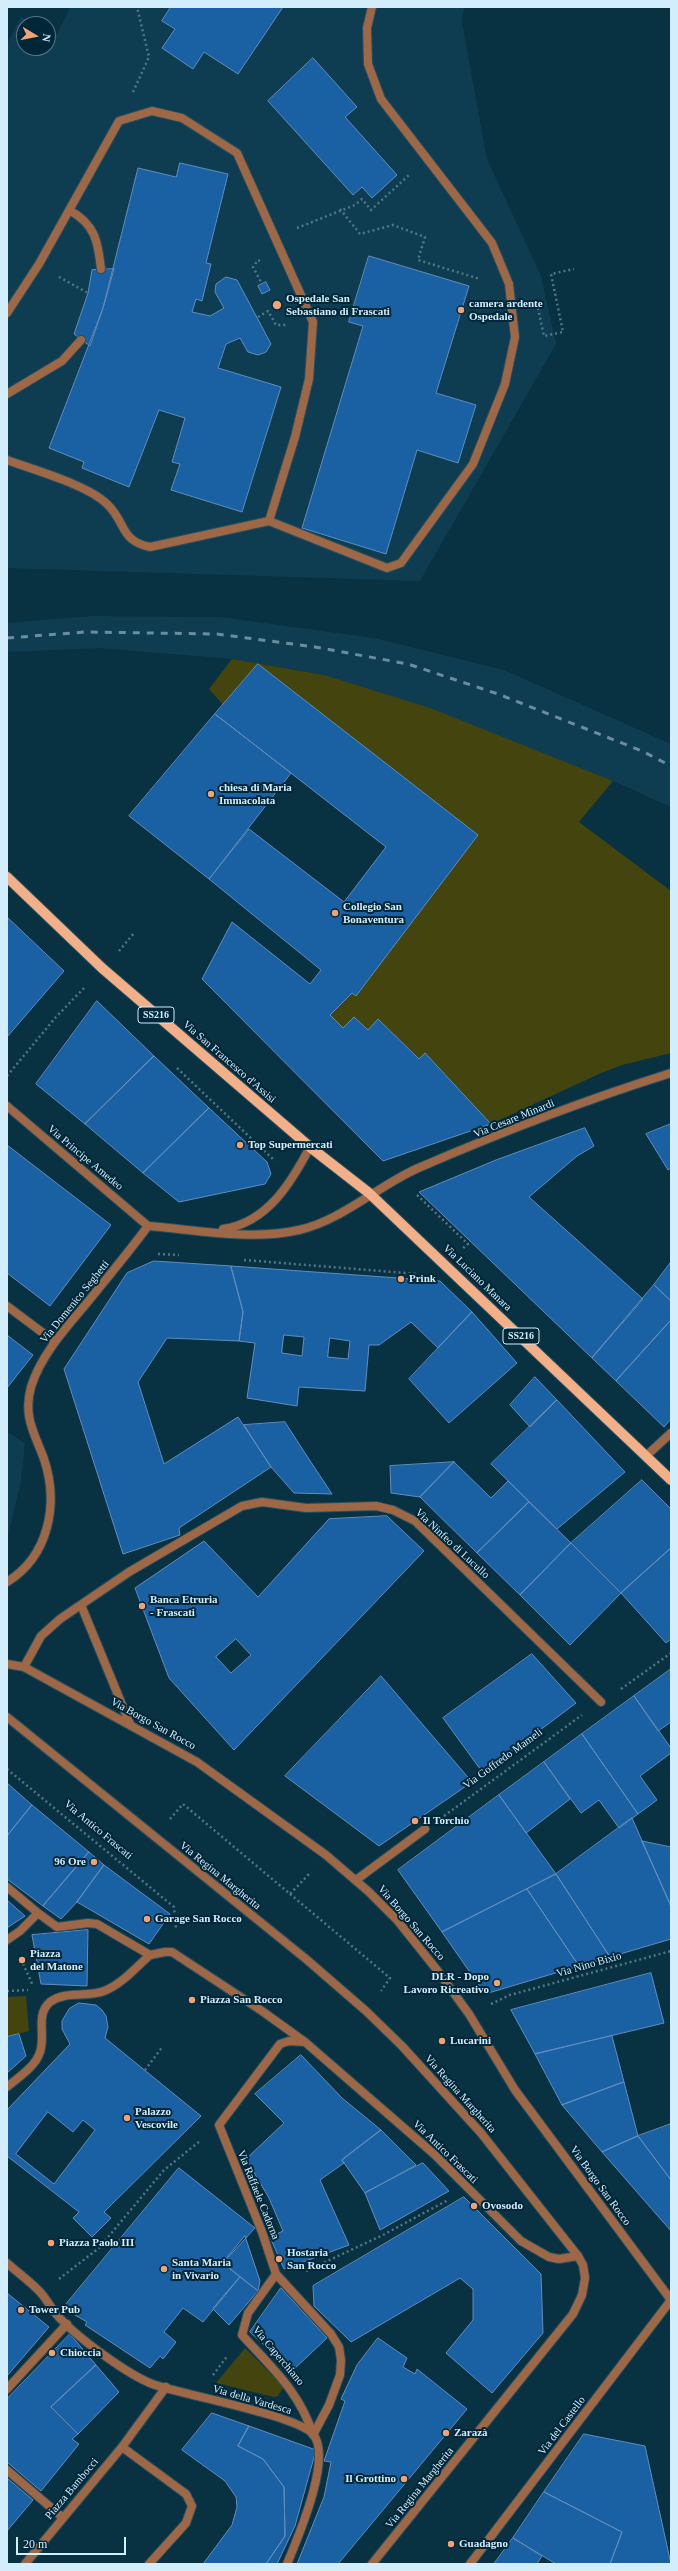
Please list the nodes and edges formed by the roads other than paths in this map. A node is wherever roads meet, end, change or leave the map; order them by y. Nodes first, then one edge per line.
1 (372, 7) edge
2 (69, 210) junction
3 (101, 269) dead end
4 (7, 313) edge
5 (81, 340) dead end
6 (7, 394) edge
7 (7, 460) edge
8 (269, 522) junction
9 (7, 877) edge
10 (671, 1073) edge
11 (7, 1106) edge
12 (310, 1147) junction
13 (369, 1194) junction
14 (148, 1226) junction
15 (208, 1231) junction
16 (7, 1306) edge
17 (55, 1342) junction
18 (671, 1433) edge
19 (646, 1456) junction
20 (671, 1480) edge
21 (7, 1582) edge
22 (81, 1605) junction
23 (7, 1665) edge
24 (24, 1667) junction
25 (600, 1702) dead end
26 (10, 1719) edge
27 (130, 1724) junction
28 (425, 1829) dead end
29 (356, 1880) junction
30 (7, 1887) edge
31 (38, 1913) junction
32 (7, 1940) edge
33 (150, 1955) junction
34 (305, 2042) junction
35 (7, 2087) edge
36 (578, 2256) junction
37 (7, 2263) edge
38 (276, 2274) junction
39 (671, 2300) edge
40 (67, 2324) junction
41 (166, 2388) junction
42 (7, 2389) edge
43 (313, 2435) junction
44 (122, 2447) junction
45 (7, 2470) edge
46 (62, 2517) junction
47 (25, 2564) edge
48 (149, 2564) edge
49 (287, 2564) edge
50 (372, 2564) edge
51 (470, 2564) edge

1 - 8 street
2 - 3 street
2 - 4 street
2 - 8 street
5 - 6 street
7 - 8 street
9 - 12 main road, Via San Francesco d'Assisi / SS216
10 - 13 street, Via Cesare Minardi
11 - 14 street, Via Principe Amedeo
12 - 13 main road, Via San Francesco d'Assisi / SS216
12 - 15 street
13 - 15 street
13 - 19 main road, Via Luciano Manara / SS216
14 - 15 street
14 - 17 street, Via Domenico Seghetti
16 - 17 street
17 - 21 street, Via Domenico Seghetti
18 - 19 street
19 - 20 main road, Via Luciano Manara / SS216
22 - 24 street, Via Ninfeo di Lucullo
22 - 25 street, Via Ninfeo di Lucullo
22 - 27 street
23 - 24 street, Via Borgo San Rocco
24 - 27 street, Via Borgo San Rocco
26 - 36 street, Via Regina Margherita
27 - 29 street, Via Borgo San Rocco
28 - 29 street
29 - 39 street, Via Borgo San Rocco
30 - 31 street
31 - 32 street
31 - 33 street
33 - 34 street
33 - 35 street
34 - 36 street, Via Antico Frascati
34 - 38 street, Via Raffaele Cadorna
36 - 50 street, Via Regina Margherita
37 - 40 street
38 - 43 street, Via Raffaele Cadorna
38 - 43 street, Via Caperchiano
39 - 51 street, Via del Castello
40 - 41 street, Via della Vardesca
40 - 42 street
41 - 43 street, Via della Vardesca
41 - 44 street, Piazza Bambocci
43 - 49 street
44 - 46 street, Piazza Bambocci
44 - 48 street
45 - 46 street
46 - 47 street, Piazza Bambocci

